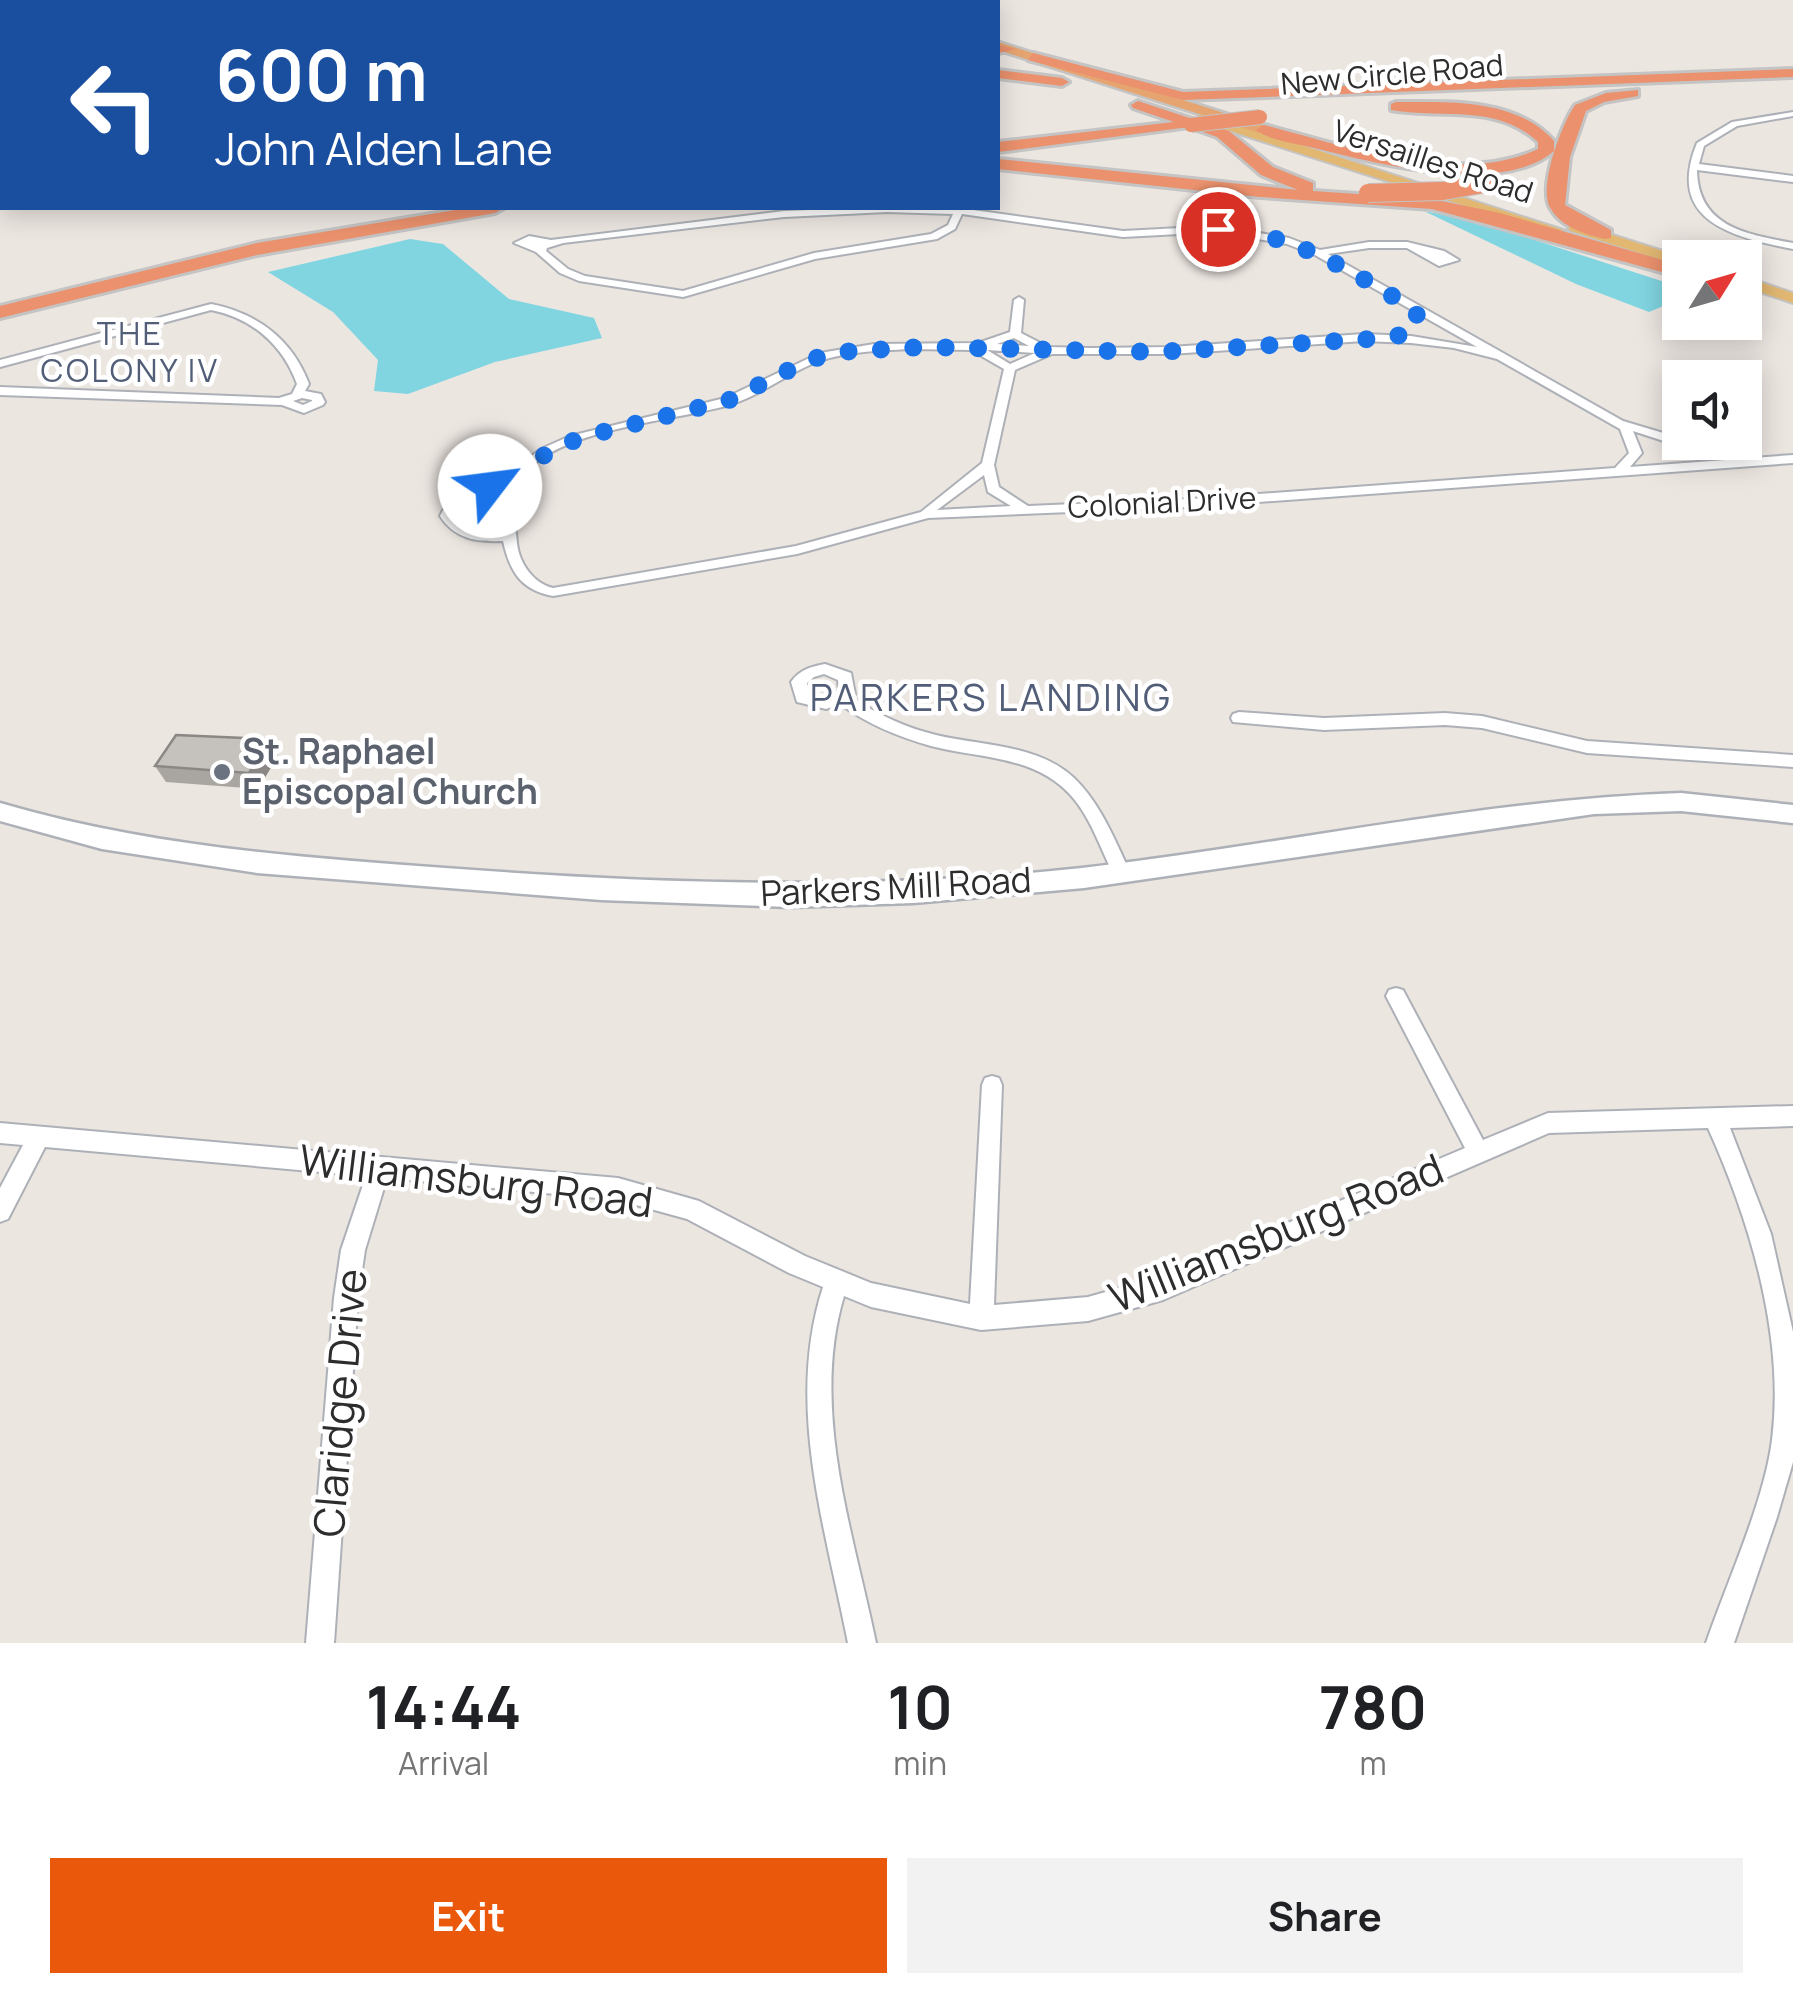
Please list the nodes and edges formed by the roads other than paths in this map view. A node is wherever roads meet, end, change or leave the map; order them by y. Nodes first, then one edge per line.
1 (1000, 49) edge
2 (1033, 57) junction
3 (1000, 74) edge
4 (1793, 78) edge
5 (1642, 79) junction
6 (1793, 114) edge
7 (1279, 116) dead end
8 (1197, 122) junction
9 (1262, 124) junction
10 (1003, 133) edge
11 (1567, 141) junction
12 (1000, 147) edge
13 (1000, 164) edge
14 (1694, 166) junction
15 (1793, 179) edge
16 (1388, 200) junction
17 (416, 210) edge
18 (483, 210) edge
19 (959, 211) junction
20 (1793, 246) edge
21 (1411, 249) dead end
22 (1318, 253) junction
23 (1662, 254) edge
24 (1662, 254) edge
25 (1662, 264) edge
26 (1662, 265) edge
27 (1762, 289) edge
28 (1762, 294) edge
29 (0, 300) edge
30 (1019, 300) dead end
31 (1793, 301) edge
32 (1416, 310) junction
33 (0, 312) edge
34 (1015, 334) junction
35 (1387, 338) junction
36 (975, 348) junction
37 (1048, 351) junction
38 (1495, 356) junction
39 (0, 364) edge
40 (1010, 368) junction
41 (0, 391) edge
42 (300, 394) junction
43 (284, 402) junction
44 (1608, 418) junction
45 (1662, 436) edge
46 (1762, 457) edge
47 (1793, 459) edge
48 (1776, 460) junction
49 (988, 465) junction
50 (1618, 472) junction
51 (510, 484) junction
52 (1028, 509) junction
53 (918, 516) junction
54 (510, 536) junction
55 (842, 698) dead end
56 (1239, 718) dead end
57 (1793, 761) edge
58 (0, 812) edge
59 (1793, 814) edge
60 (1120, 870) junction
61 (1396, 996) dead end
62 (992, 1085) dead end
63 (1793, 1116) edge
64 (1715, 1118) junction
65 (0, 1134) edge
66 (39, 1137) junction
67 (1476, 1150) junction
68 (380, 1168) junction
69 (0, 1211) edge
70 (836, 1282) junction
71 (981, 1318) junction
72 (320, 1643) edge
73 (862, 1643) edge
74 (1720, 1643) edge

1 - 2 highway, Versailles Road
1 - 8 highway, Versailles Road
2 - 5 highway
2 - 9 highway, Versailles Road
3 - 16 highway
4 - 5 highway, New Circle Road
4 - 9 highway, New Circle Road
4 - 11 highway
5 - 10 highway, New Circle Road
6 - 14 street
7 - 9 highway, New Circle Road
8 - 9 highway, New Circle Road, bridge
8 - 11 highway, bridge
8 - 12 highway, New Circle Road
8 - 25 main road, Versailles Road
9 - 23 main road, Versailles Road
11 - 24 highway
13 - 16 highway
14 - 15 street
14 - 20 street
16 - 26 highway
17 - 29 highway
18 - 33 highway
19 - 19 street
19 - 22 street
21 - 22 street
22 - 32 street
27 - 31 main road
28 - 31 main road
30 - 34 street
32 - 35 street
32 - 38 street
34 - 36 street
34 - 37 street
35 - 37 street
35 - 38 street
36 - 37 street
36 - 40 street
36 - 51 street
37 - 40 street
38 - 44 street
39 - 42 street
40 - 49 street
41 - 43 street
42 - 43 street
42 - 43 street
44 - 45 street
44 - 50 street
46 - 48 street
47 - 48 street, Colonial Drive
48 - 50 street, Colonial Drive
49 - 52 street
49 - 53 street
50 - 52 street, Colonial Drive
51 - 54 street
51 - 54 street
52 - 53 street, Colonial Drive
53 - 54 street, Colonial Drive
55 - 60 street
56 - 57 street
58 - 60 main road, Parkers Mill Road
59 - 60 main road, Parkers Mill Road
61 - 67 street
62 - 71 street
63 - 64 street, Williamsburg Road
64 - 67 street, Williamsburg Road
64 - 74 street
65 - 66 street, Williamsburg Road
66 - 68 street, Williamsburg Road
66 - 69 street
67 - 71 street, Williamsburg Road
68 - 70 street, Williamsburg Road
68 - 72 street, Claridge Drive
70 - 71 street, Williamsburg Road
70 - 73 street

